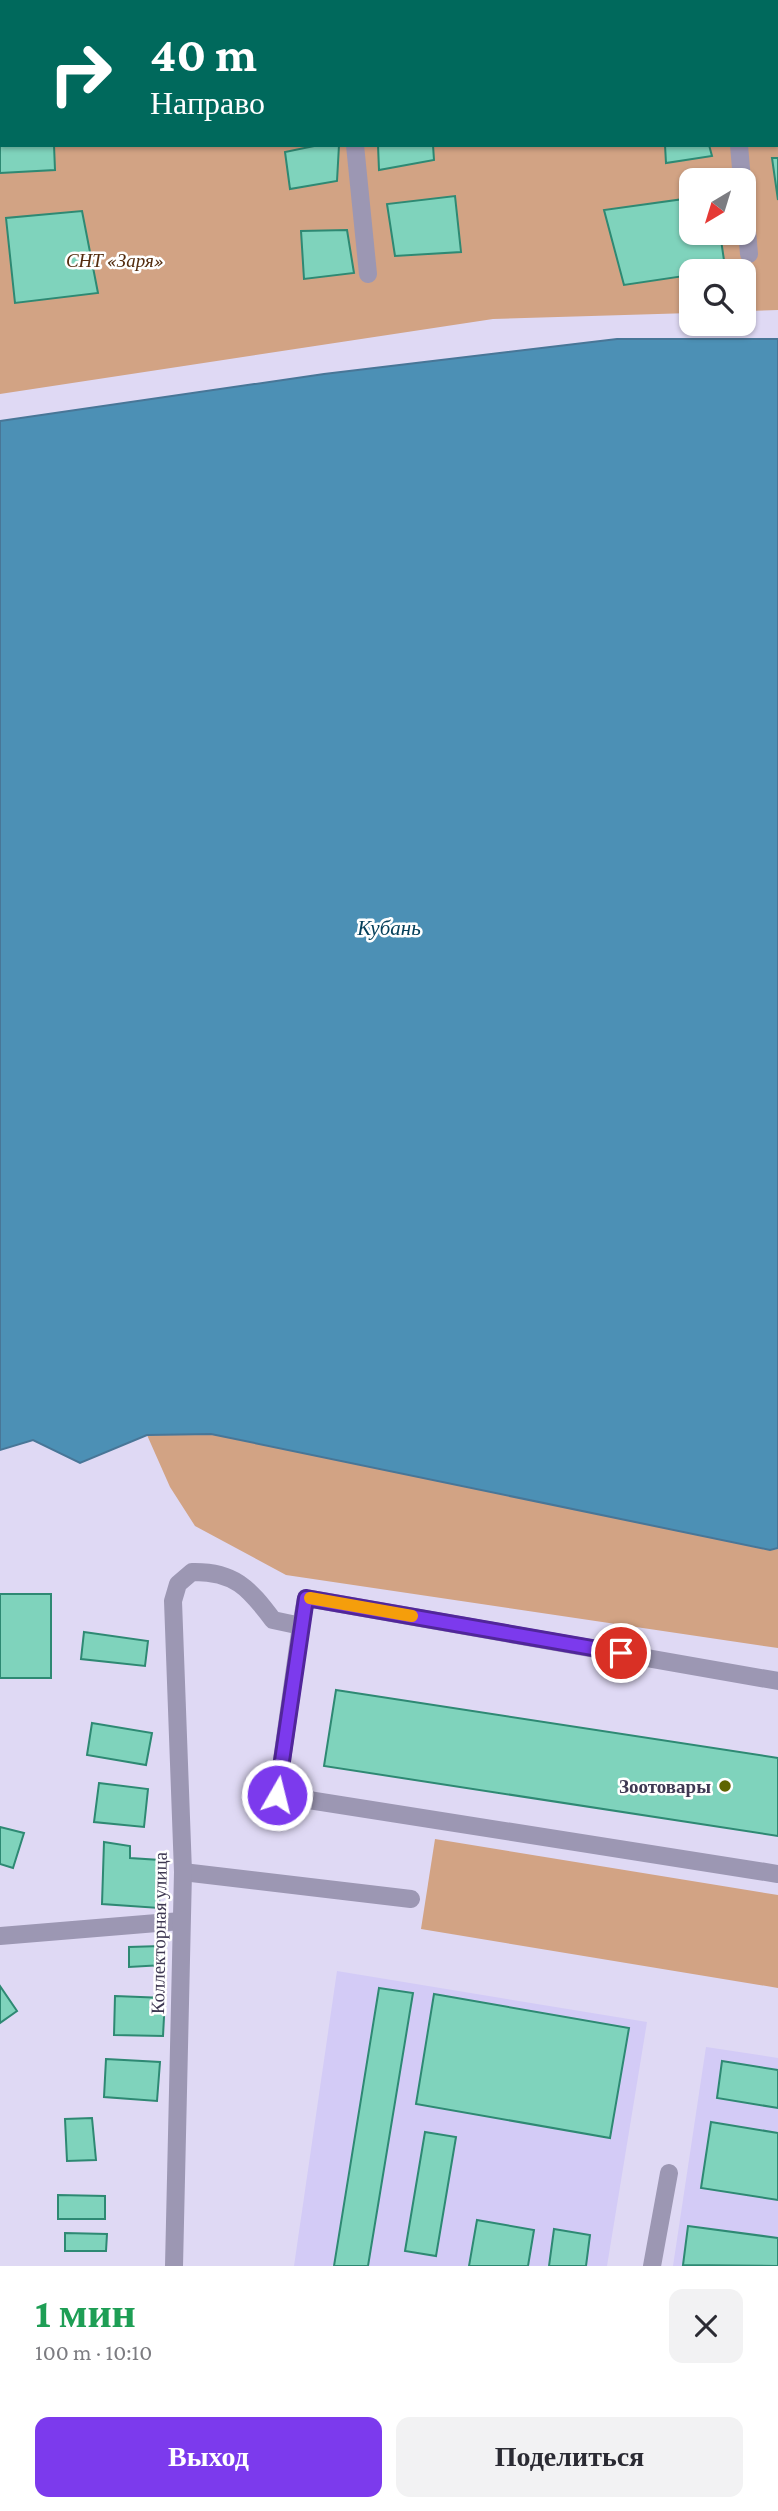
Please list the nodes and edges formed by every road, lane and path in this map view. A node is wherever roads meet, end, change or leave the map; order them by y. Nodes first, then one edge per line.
1 (355, 147) edge
2 (739, 147) edge
3 (741, 168) edge
4 (748, 245) edge
5 (749, 254) dead end
6 (368, 274) dead end
7 (301, 1626) junction
8 (778, 1681) edge
9 (183, 1872) junction
10 (778, 1874) edge
11 (411, 1899) dead end
12 (181, 1921) junction
13 (0, 1936) edge
14 (669, 2173) dead end
15 (174, 2266) edge
16 (652, 2266) edge

1 - 6 street
2 - 3 street
4 - 5 street
7 - 8 street
7 - 9 street, Коллекторная улица
7 - 10 street
9 - 11 street
9 - 12 street, Коллекторная улица
12 - 13 street
12 - 15 street, Коллекторная улица
14 - 16 street

